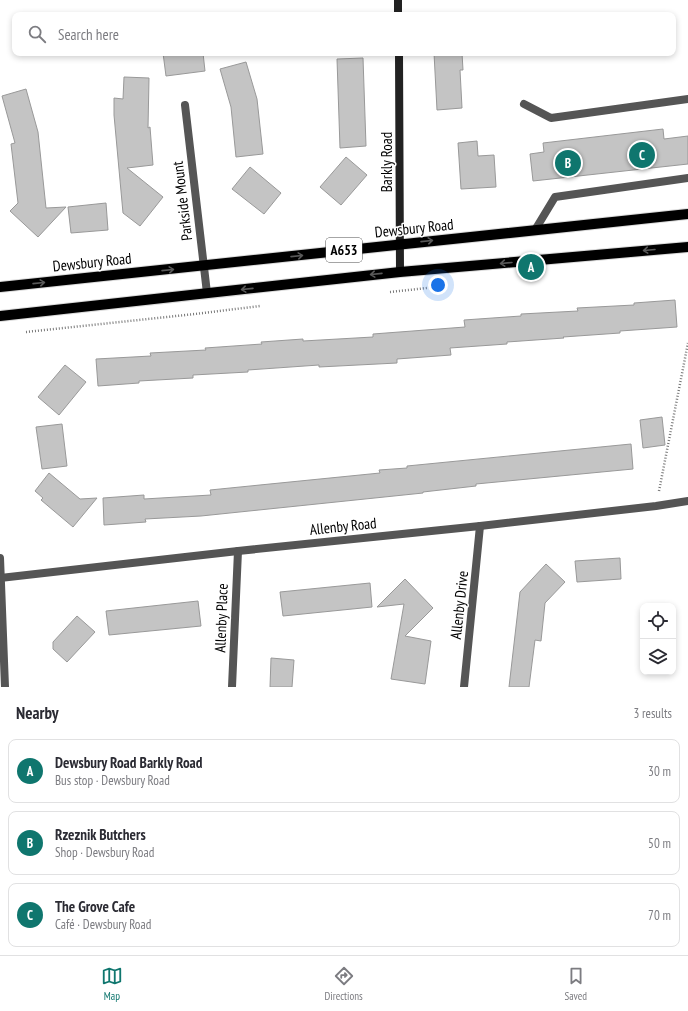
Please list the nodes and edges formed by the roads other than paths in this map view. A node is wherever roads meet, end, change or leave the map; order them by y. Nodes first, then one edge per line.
1 (398, 0) edge
2 (398, 12) edge
3 (399, 56) edge
4 (688, 99) edge
5 (524, 104) dead end
6 (185, 105) dead end
7 (688, 178) edge
8 (688, 214) edge
9 (535, 230) junction
10 (400, 244) junction
11 (688, 247) edge
12 (204, 266) junction
13 (400, 272) junction
14 (0, 287) edge
15 (207, 293) junction
16 (0, 316) edge
17 (688, 501) edge
18 (480, 526) junction
19 (238, 550) junction
20 (0, 558) edge
21 (1, 578) edge
22 (5, 687) edge
23 (232, 687) edge
24 (464, 687) edge

1 - 2 street
3 - 10 street, Barkly Road
4 - 5 street
6 - 12 street, Parkside Mount
7 - 9 street
8 - 9 main road, Dewsbury Road / A653
10 -> 9 main road, Dewsbury Road / A653
12 -> 10 main road, Dewsbury Road / A653
10 - 13 street, Barkly Road
11 -> 13 main road, A653
14 -> 12 main road, Dewsbury Road / A653
12 - 15 street, Parkside Mount
13 -> 15 main road, A653
15 - 16 main road, A653
17 - 18 street, Allenby Road
18 - 19 street, Allenby Road
18 - 24 street, Allenby Drive
19 - 21 street, Allenby Road
19 - 23 street, Allenby Place
20 - 21 street
21 - 22 street

